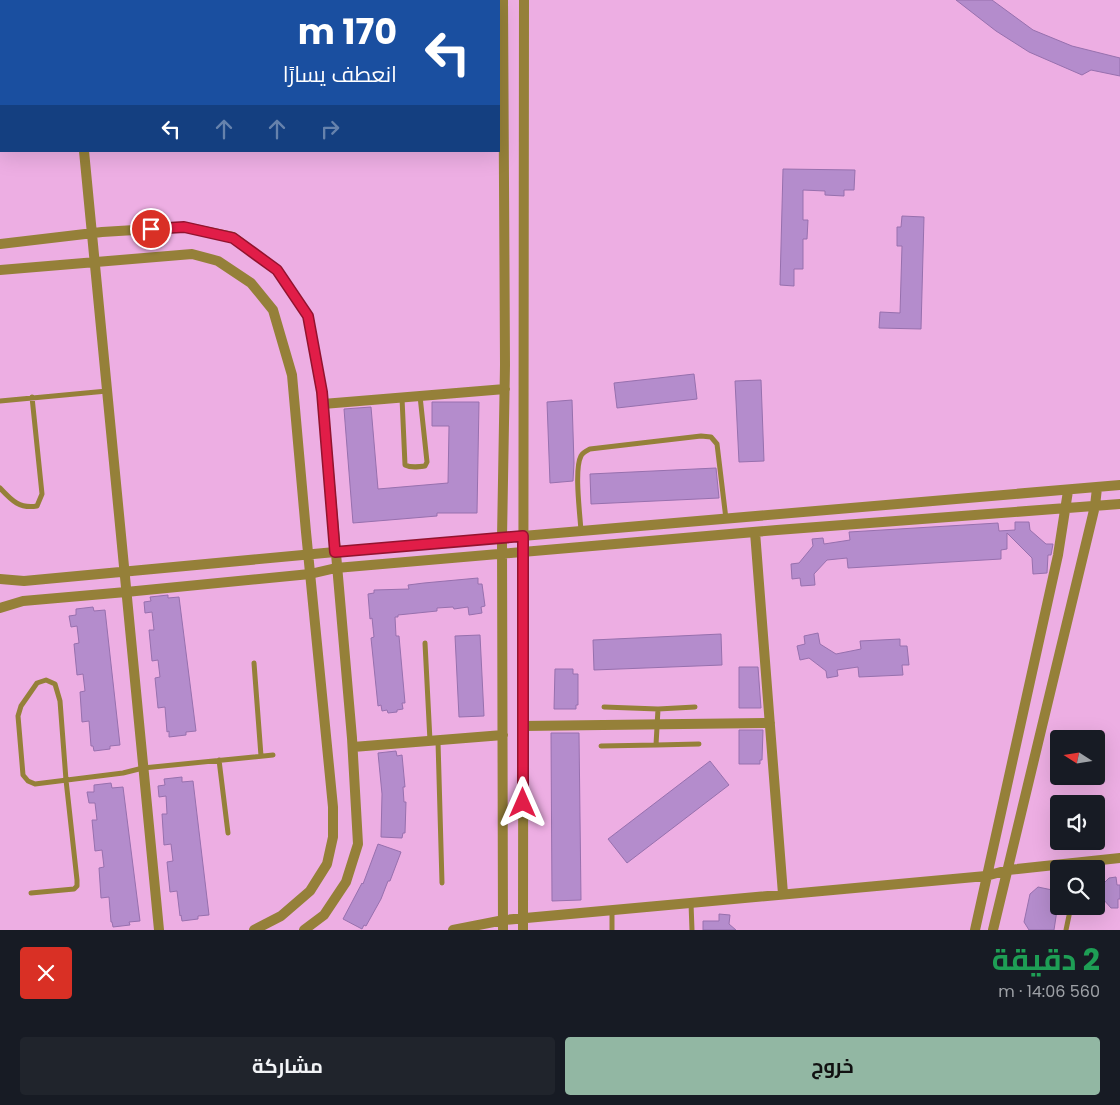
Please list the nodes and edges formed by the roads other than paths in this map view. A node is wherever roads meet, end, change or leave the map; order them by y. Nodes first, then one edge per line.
1 (503, 0) edge
2 (524, 0) edge
3 (84, 152) edge
4 (92, 234) junction
5 (0, 244) edge
6 (95, 262) junction
7 (0, 270) edge
8 (505, 389) junction
9 (107, 391) junction
10 (420, 396) junction
11 (32, 397) junction
12 (402, 397) junction
13 (0, 400) edge
14 (322, 404) junction
15 (1120, 486) edge
16 (0, 488) edge
17 (1097, 488) junction
18 (1068, 490) junction
19 (1120, 504) edge
20 (1095, 506) junction
21 (1065, 508) junction
22 (726, 519) junction
23 (581, 532) junction
24 (755, 532) junction
25 (523, 536) junction
26 (502, 538) junction
27 (335, 552) junction
28 (523, 552) junction
29 (503, 553) junction
30 (308, 555) junction
31 (336, 568) junction
32 (124, 571) junction
33 (310, 574) junction
34 (0, 579) edge
35 (126, 592) junction
36 (0, 608) edge
37 (424, 643) dead end
38 (254, 663) dead end
39 (604, 707) dead end
40 (695, 707) dead end
41 (658, 709) junction
42 (770, 724) junction
43 (658, 725) junction
44 (523, 726) junction
45 (503, 735) junction
46 (434, 741) junction
47 (699, 744) dead end
48 (656, 745) junction
49 (601, 746) dead end
50 (353, 747) junction
51 (273, 755) dead end
52 (261, 756) junction
53 (219, 760) junction
54 (143, 768) junction
55 (66, 780) junction
56 (228, 833) dead end
57 (1120, 858) edge
58 (1105, 860) edge
59 (1050, 867) edge
60 (1008, 870) junction
61 (986, 876) junction
62 (442, 883) dead end
63 (31, 893) dead end
64 (783, 894) junction
65 (692, 903) junction
66 (612, 910) junction
67 (1069, 915) edge
68 (523, 918) junction
69 (503, 925) edge
70 (159, 930) edge
71 (254, 930) edge
72 (304, 930) edge
73 (453, 930) edge
74 (523, 930) edge
75 (612, 930) edge
76 (692, 930) edge
77 (975, 930) edge
78 (993, 930) edge
79 (1066, 930) edge

1 - 8 street
2 - 25 street
3 - 4 street
4 - 5 street
4 - 6 street
4 - 14 street
6 - 7 street
6 - 9 street
6 - 30 street
8 - 10 street
8 - 26 street
9 - 11 lane
9 - 32 street
10 - 12 street
10 - 12 lane
11 - 13 lane
11 - 16 lane
12 - 14 street
14 - 27 street
15 - 17 street
17 - 18 street
17 - 20 street
18 - 21 street
18 - 22 street
19 - 20 street
20 - 21 street
20 - 60 street
21 - 24 street
21 - 61 street
22 - 23 street
22 - 23 lane
23 - 25 street
24 - 28 street
24 - 42 street
25 - 26 street
25 - 28 street
26 - 27 street
26 - 29 street
27 - 30 street
27 - 31 street
28 - 29 street
28 - 44 street
29 - 31 street
29 - 45 street
30 - 32 street
30 - 33 street
31 - 33 street
31 - 50 street
32 - 34 street
32 - 35 street
33 - 35 street
33 - 71 street
35 - 36 street
35 - 54 street
37 - 46 lane
38 - 52 lane
39 - 41 lane
40 - 41 lane
41 - 43 lane
42 - 43 street
42 - 64 street
43 - 44 street
43 - 48 lane
44 - 68 street
45 - 46 street
45 - 69 street
46 - 50 street
46 - 62 lane
47 - 48 lane
48 - 49 lane
50 - 72 street
51 - 52 lane
52 - 53 lane
53 - 54 lane
53 - 56 lane
54 - 55 lane
54 - 70 street
55 - 55 lane
55 - 63 lane
57 - 58 street
59 - 60 street
60 - 61 street
60 - 78 street
61 - 64 street
61 - 77 street
64 - 65 street
65 - 66 street
65 - 76 lane
66 - 68 street
66 - 75 lane
67 - 79 lane
68 - 69 street
68 - 74 street
69 - 73 street

